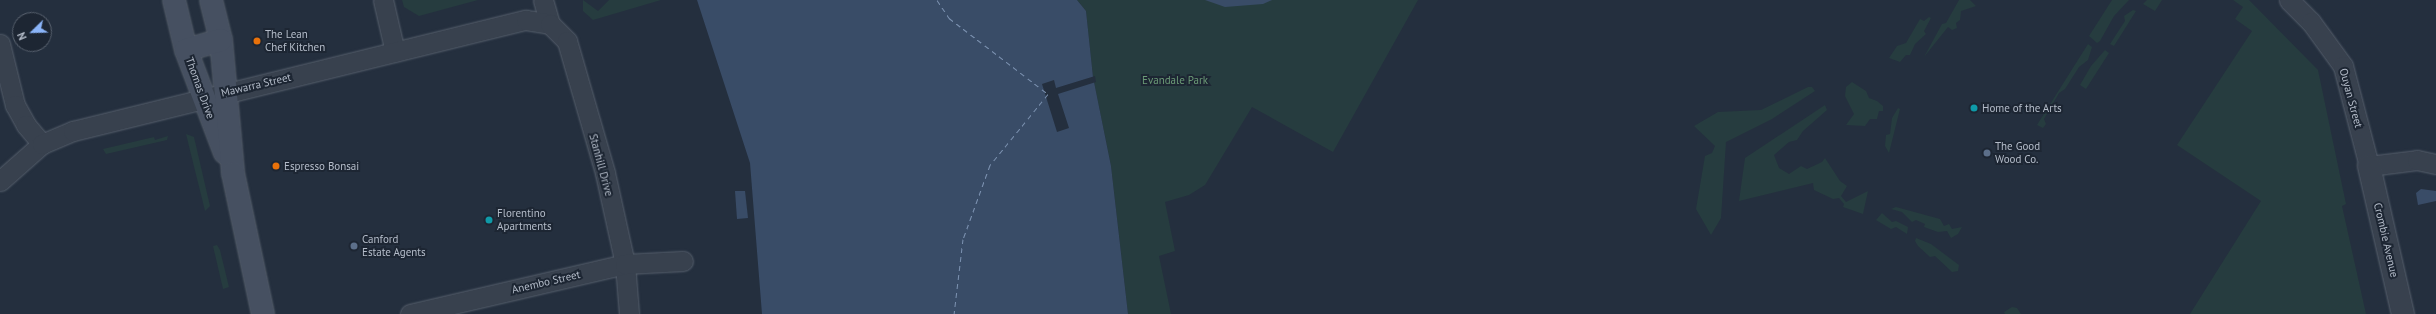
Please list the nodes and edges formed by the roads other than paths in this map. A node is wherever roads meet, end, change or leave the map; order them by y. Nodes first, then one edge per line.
1 (174, 0) edge
2 (211, 0) edge
3 (383, 0) edge
4 (543, 0) edge
5 (2289, 0) edge
6 (550, 24) junction
7 (221, 40) junction
8 (0, 44) edge
9 (186, 50) junction
10 (395, 52) junction
11 (227, 92) junction
12 (203, 98) junction
13 (42, 144) junction
14 (2436, 164) edge
15 (2369, 166) junction
16 (233, 173) junction
17 (0, 181) edge
18 (683, 262) dead end
19 (625, 264) junction
20 (263, 314) edge
21 (410, 314) edge
22 (629, 314) edge
23 (2402, 314) edge

1 - 9 main road, Thomas Drive
2 - 7 main road, Thomas Drive
3 - 10 street
4 - 6 street, Stanhill Drive
5 - 15 street, Ouyan Street
6 - 10 street, Mawarra Street
6 - 19 street, Stanhill Drive
7 - 9 main road
7 - 11 main road, Thomas Drive
8 - 13 street
9 - 12 main road, Thomas Drive
10 - 11 street, Mawarra Street
11 - 12 street, Mawarra Street
11 - 16 main road, Thomas Drive
12 - 13 street, Mawarra Street
12 - 16 main road, Thomas Drive
13 - 17 street, Mawarra Street
14 - 15 street
15 - 23 street, Crombie Avenue
16 - 20 main road, Thomas Drive
18 - 19 street, Anembo Street
19 - 21 street, Anembo Street
19 - 22 street, Stanhill Drive

